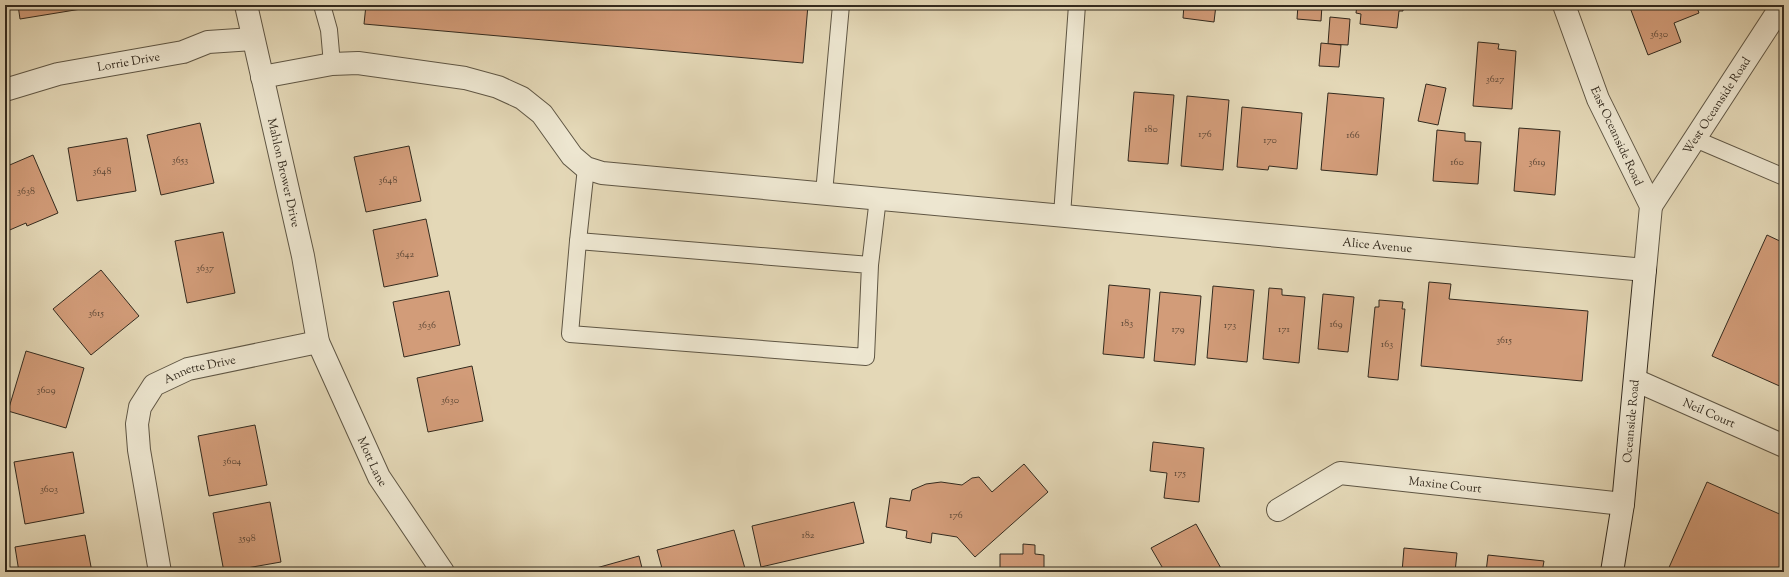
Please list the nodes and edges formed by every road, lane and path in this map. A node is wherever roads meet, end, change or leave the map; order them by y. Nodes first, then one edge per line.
1 (246, 5) edge
2 (322, 5) edge
3 (841, 5) edge
4 (1077, 5) edge
5 (1564, 5) edge
6 (1782, 5) edge
7 (253, 39) junction
8 (332, 64) junction
9 (262, 77) junction
10 (5, 90) edge
11 (1695, 139) junction
12 (586, 168) junction
13 (1784, 177) edge
14 (824, 193) junction
15 (878, 198) junction
16 (1651, 206) junction
17 (1062, 215) junction
18 (578, 241) junction
19 (870, 265) junction
20 (1645, 270) junction
21 (318, 342) junction
22 (1634, 380) junction
23 (1784, 446) edge
24 (1623, 504) junction
25 (1278, 510) dead end
26 (160, 572) edge
27 (443, 572) edge
28 (1612, 572) edge

1 - 7 street, Mahlon Brower Drive
2 - 8 lane
3 - 14 lane
4 - 17 lane
5 - 16 street, East Oceanside Road
6 - 11 street, West Oceanside Road
7 - 9 street, Mahlon Brower Drive
7 - 10 street, Lorrie Drive
8 - 9 street
8 - 12 street
9 - 21 street, Mahlon Brower Drive
11 - 13 lane
11 - 16 street, West Oceanside Road
12 - 14 street, Alice Avenue
12 - 18 lane
14 - 15 street, Alice Avenue
15 - 17 street, Alice Avenue
15 - 19 lane
16 - 20 street
17 - 20 street, Alice Avenue
18 - 19 lane
18 - 19 lane
20 - 22 street, Oceanside Road
21 - 26 street, Annette Drive
21 - 27 street, Mott Lane
22 - 23 street, Neil Court
22 - 24 street, Oceanside Road
24 - 25 street, Maxine Court
24 - 28 street, Oceanside Road

